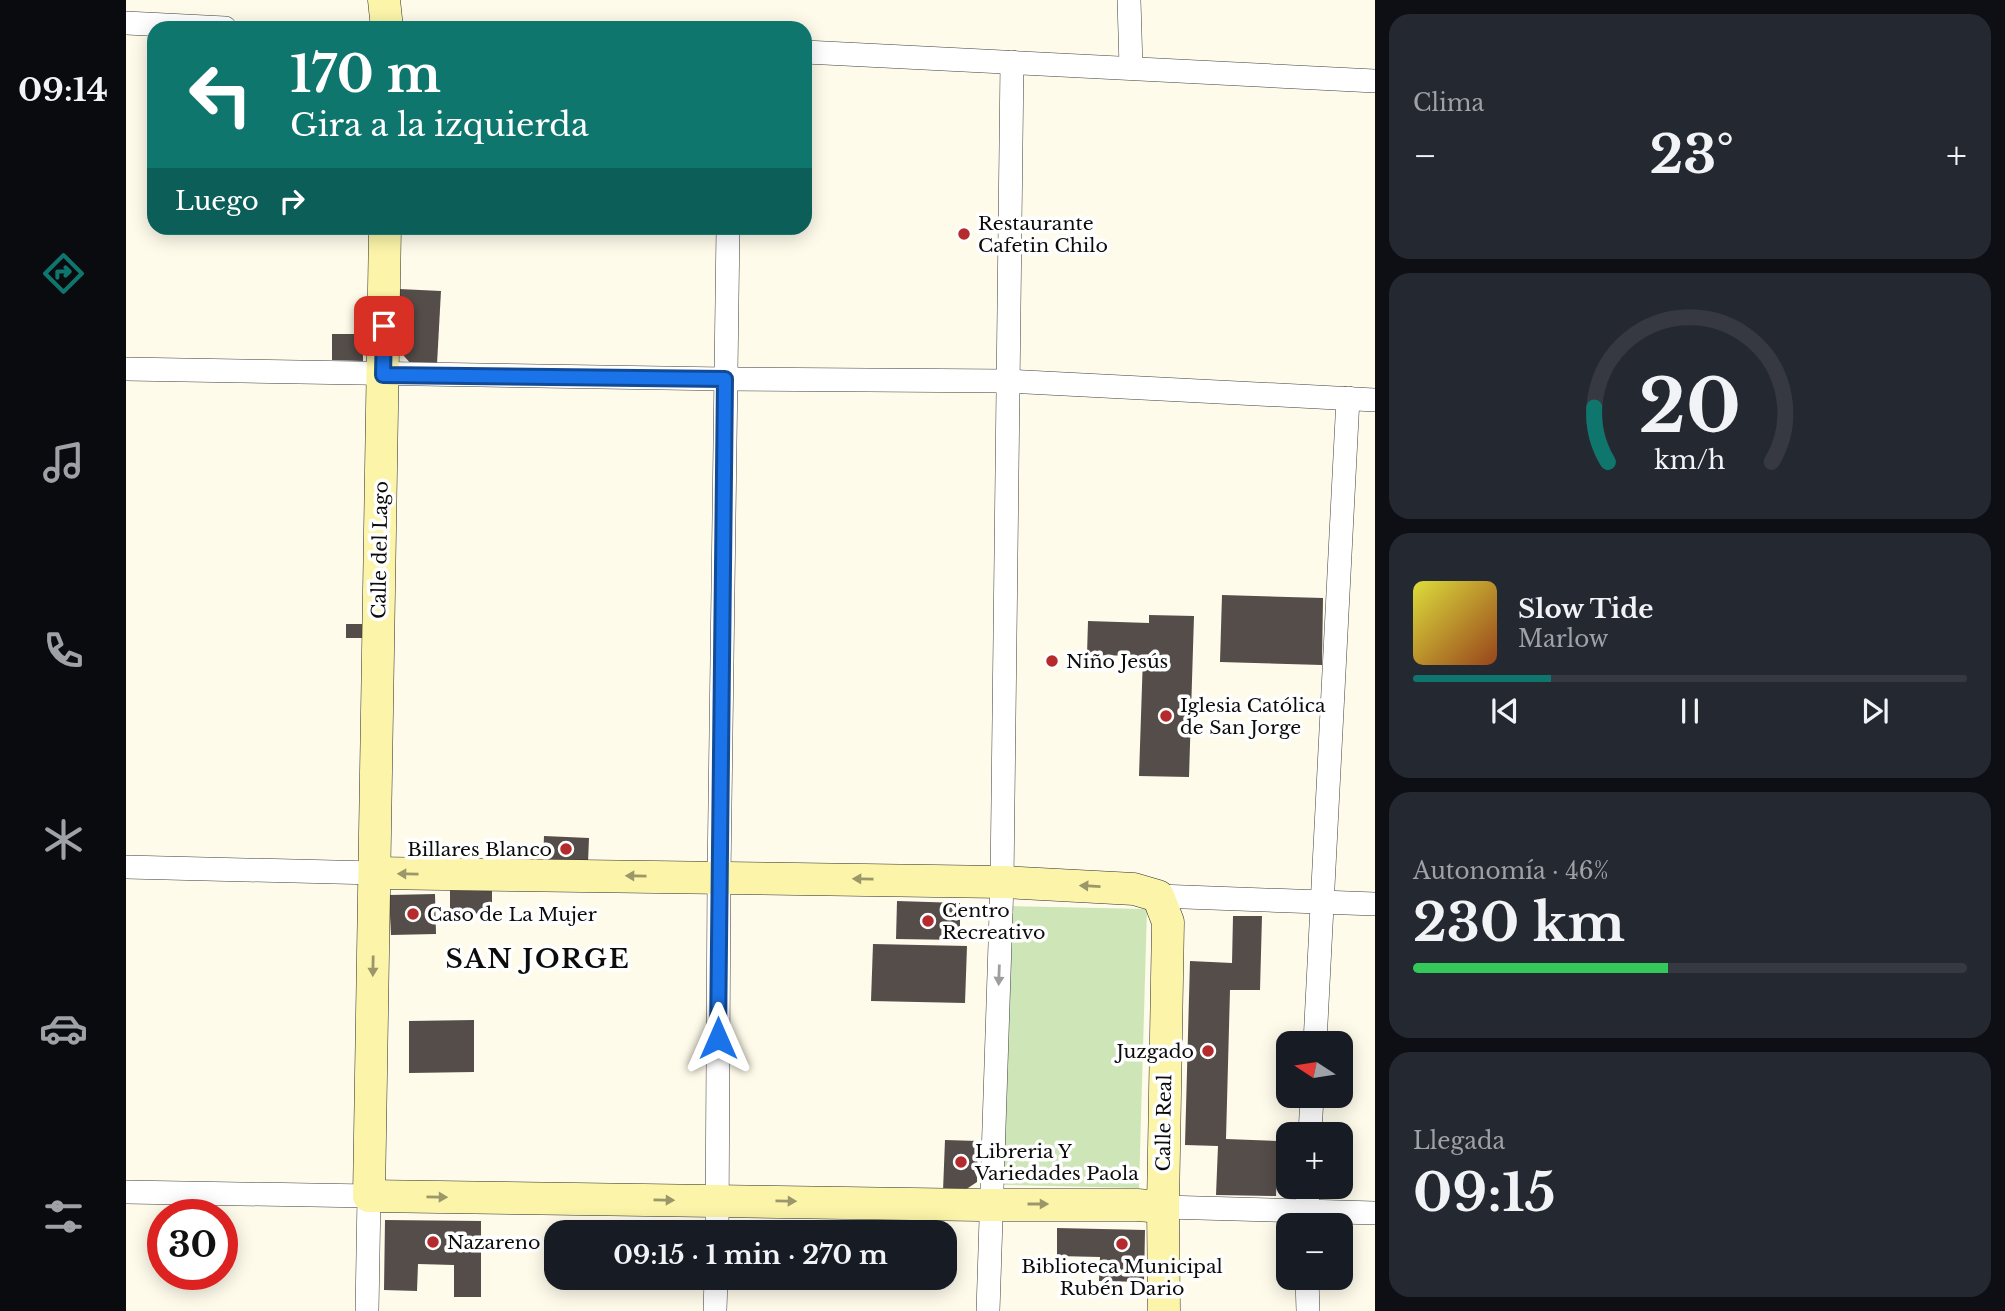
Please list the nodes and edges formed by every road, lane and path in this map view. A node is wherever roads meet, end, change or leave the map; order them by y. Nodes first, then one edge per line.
1 (384, 0) edge
2 (1129, 0) edge
3 (386, 21) edge
4 (126, 23) edge
5 (147, 24) edge
6 (812, 52) edge
7 (1012, 62) junction
8 (1131, 67) junction
9 (1375, 81) edge
10 (385, 235) edge
11 (727, 235) edge
12 (126, 369) edge
13 (383, 375) junction
14 (725, 379) junction
15 (1008, 381) junction
16 (1348, 398) junction
17 (1375, 400) edge
18 (126, 867) edge
19 (375, 873) junction
20 (719, 877) junction
21 (1002, 882) junction
22 (1158, 896) junction
23 (1322, 903) junction
24 (1375, 904) edge
25 (1316, 1031) edge
26 (126, 1192) edge
27 (369, 1196) junction
28 (718, 1200) junction
29 (992, 1204) junction
30 (1163, 1207) junction
31 (1375, 1213) edge
32 (1353, 1215) edge
33 (1276, 1216) edge
34 (717, 1220) edge
35 (716, 1290) edge
36 (1307, 1290) edge
37 (367, 1311) edge
38 (715, 1311) edge
39 (988, 1311) edge
40 (1164, 1311) edge
41 (1308, 1311) edge

1 - 3 main road
2 - 8 street
4 - 5 street
6 - 7 street
7 - 8 street
7 - 15 street
8 - 9 street
10 - 13 main road, Calle del Lago
11 - 14 street
12 - 13 street
13 - 14 street
13 - 19 main road, Calle del Lago
14 - 15 street
14 - 20 street
15 - 16 street
15 - 21 street
16 - 17 street
16 - 23 street
18 - 19 street
20 -> 19 main road
19 -> 27 main road, Calle del Lago
21 -> 20 main road
20 - 28 street
22 -> 21 main road
21 -> 29 street
22 - 23 street
22 - 30 main road, Calle Real
23 - 24 street
23 - 25 street
26 - 27 street
27 -> 28 main road
27 - 37 street
28 -> 29 main road
28 - 34 street
29 -> 30 main road
29 - 39 street
30 - 33 street
30 - 40 main road, Calle Real
31 - 32 street
35 - 38 street
36 - 41 street

